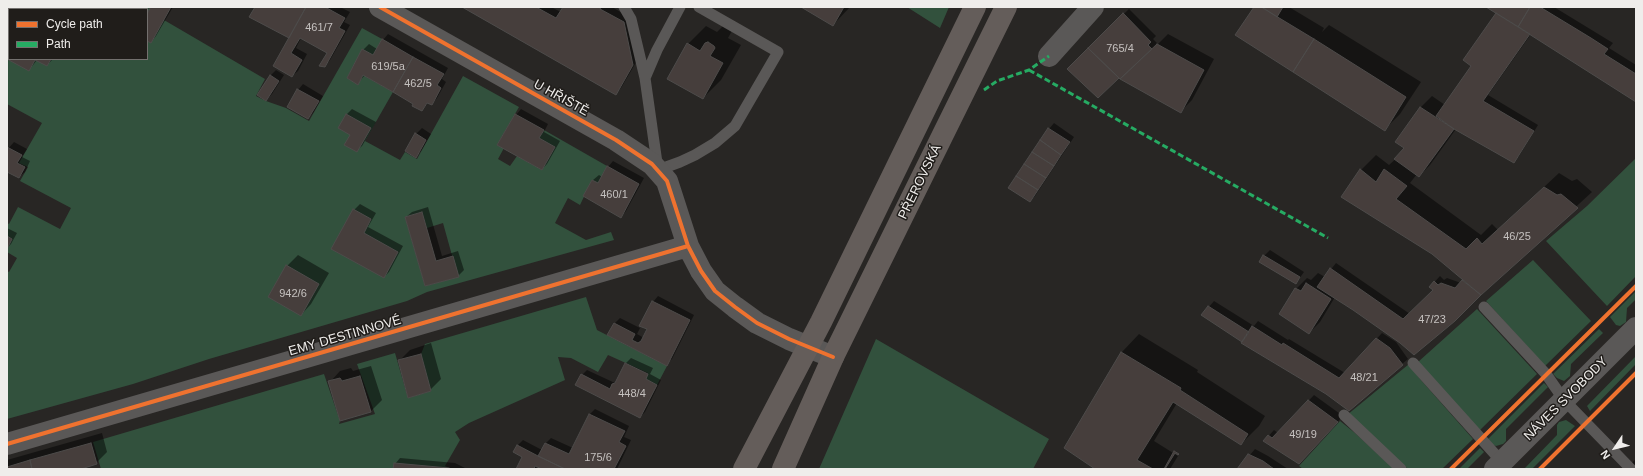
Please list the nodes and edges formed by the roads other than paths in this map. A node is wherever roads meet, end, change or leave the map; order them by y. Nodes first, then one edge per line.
1 (380, 7) edge
2 (624, 7) edge
3 (680, 7) edge
4 (699, 7) edge
5 (975, 7) edge
6 (1006, 7) edge
7 (1093, 7) edge
8 (1049, 56) dead end
9 (645, 78) junction
10 (658, 170) junction
11 (688, 246) junction
12 (1484, 307) dead end
13 (1636, 328) edge
14 (808, 346) junction
15 (833, 357) junction
16 (1413, 363) dead end
17 (1564, 400) junction
18 (1344, 415) dead end
19 (7, 444) edge
20 (1498, 466) edge
21 (744, 469) edge
22 (783, 469) edge
23 (1401, 469) edge
24 (1631, 469) edge

1 - 10 street, U HŘIŠTĚ
2 - 9 lane
3 - 9 lane
4 - 10 lane
5 - 14 main road, PŘEROVSKÁ
6 - 15 main road, PŘEROVSKÁ
7 - 8 street
9 - 10 lane
10 - 11 street, U HŘIŠTĚ
11 - 14 street
11 - 19 street, EMY DESTINNOVÉ
12 - 17 lane
13 - 17 street, NÁVES SVOBODY
14 - 15 street
14 - 21 main road, PŘEROVSKÁ
15 - 22 main road, PŘEROVSKÁ
16 - 20 lane
17 - 20 street, NÁVES SVOBODY
17 - 24 lane
18 - 23 lane

